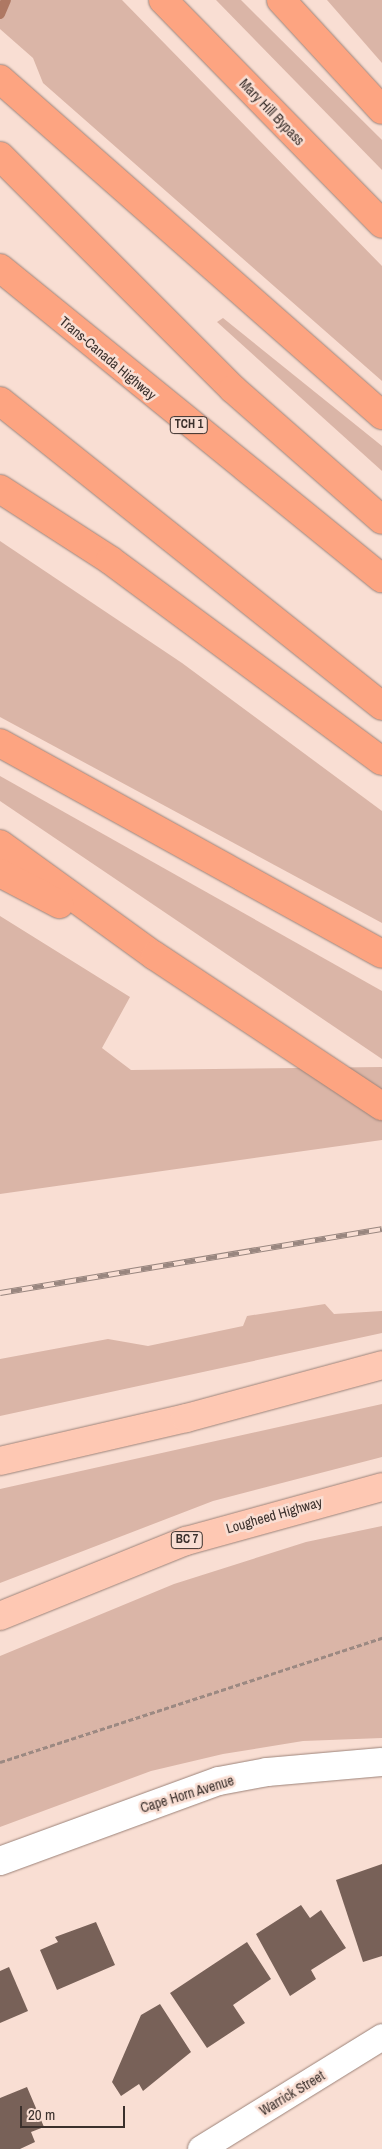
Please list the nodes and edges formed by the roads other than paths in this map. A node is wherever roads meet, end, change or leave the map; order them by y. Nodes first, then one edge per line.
1 (163, 0) edge
2 (281, 0) edge
3 (0, 80) edge
4 (382, 110) edge
5 (0, 156) edge
6 (382, 224) edge
7 (0, 268) edge
8 (0, 401) edge
9 (382, 415) edge
10 (0, 489) edge
11 (382, 520) edge
12 (382, 578) edge
13 (382, 706) edge
14 (0, 743) edge
15 (382, 761) edge
16 (0, 844) edge
17 (0, 873) edge
18 (382, 954) edge
19 (155, 956) junction
20 (382, 1106) edge
21 (382, 1365) edge
22 (0, 1461) edge
23 (382, 1487) edge
24 (0, 1616) edge
25 (382, 1762) edge
26 (0, 1861) edge
27 (382, 2037) edge
28 (201, 2149) edge

1 - 6 highway, Mary Hill Bypass
2 - 4 highway
3 - 9 highway
5 - 11 highway
7 - 12 highway, Trans-Canada Highway / TCH 1
8 - 13 highway
10 - 15 highway
14 - 18 highway
16 - 19 highway
17 - 19 highway
19 - 20 highway
21 - 22 main road
23 - 24 main road, Lougheed Highway / BC 7
25 - 26 street, Cape Horn Avenue
27 - 28 street, Warrick Street

